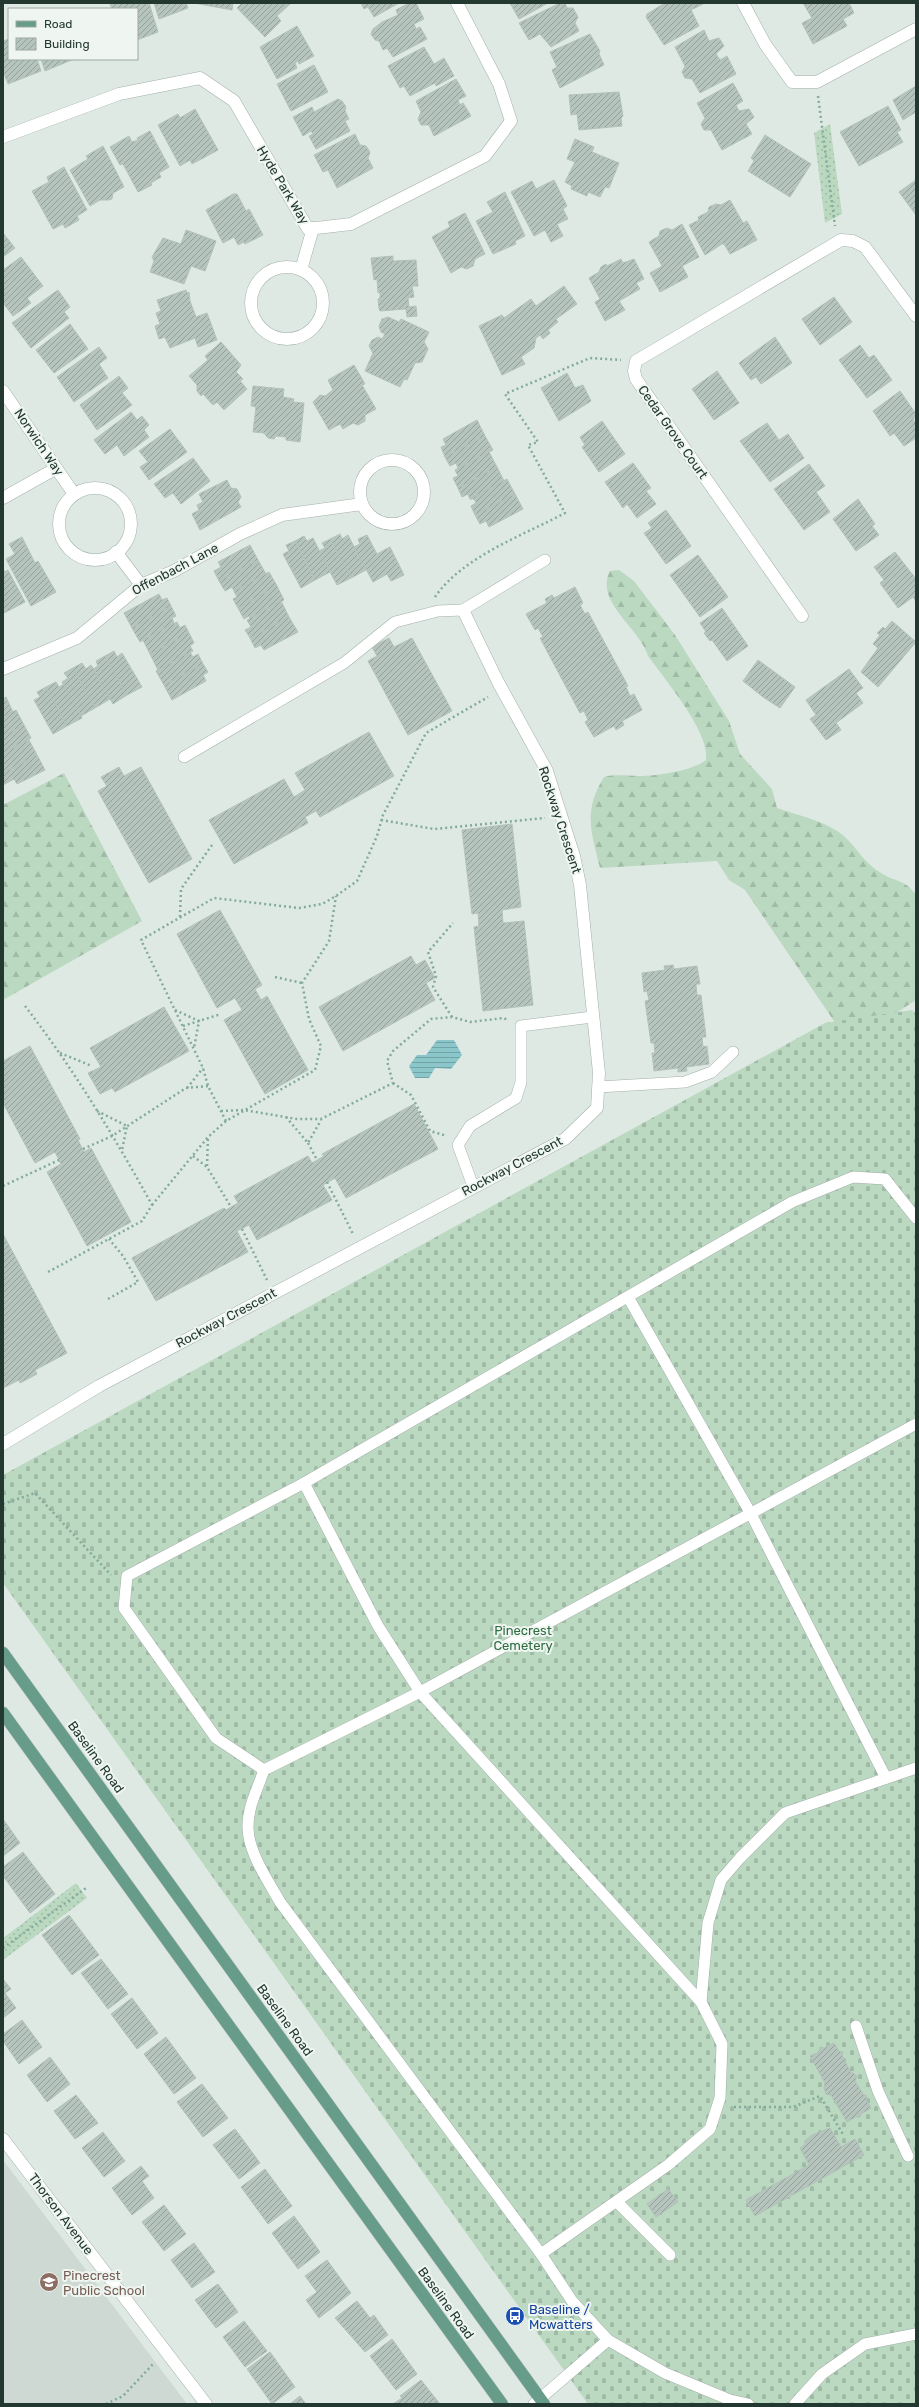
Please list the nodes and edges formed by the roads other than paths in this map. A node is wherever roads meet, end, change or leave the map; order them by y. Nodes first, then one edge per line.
1 (457, 3) edge
2 (743, 3) edge
3 (916, 29) edge
4 (3, 137) edge
5 (313, 228) junction
6 (301, 270) junction
7 (916, 316) edge
8 (3, 391) edge
9 (55, 469) junction
10 (74, 494) junction
11 (3, 498) edge
12 (362, 504) junction
13 (116, 552) junction
14 (545, 560) dead end
15 (141, 586) junction
16 (463, 610) junction
17 (802, 616) dead end
18 (3, 669) edge
19 (184, 757) dead end
20 (592, 1017) junction
21 (733, 1052) dead end
22 (598, 1087) junction
23 (474, 1186) junction
24 (916, 1218) edge
25 (628, 1297) junction
26 (916, 1424) edge
27 (3, 1444) edge
28 (304, 1483) junction
29 (750, 1514) junction
30 (3, 1653) edge
31 (420, 1692) junction
32 (3, 1713) edge
33 (916, 1768) edge
34 (264, 1770) junction
35 (886, 1778) junction
36 (701, 2002) junction
37 (856, 2026) dead end
38 (3, 2139) edge
39 (908, 2156) dead end
40 (617, 2202) junction
41 (541, 2254) junction
42 (670, 2256) dead end
43 (916, 2334) edge
44 (608, 2340) junction
45 (540, 2402) edge
46 (206, 2404) edge
47 (502, 2404) edge
48 (748, 2404) edge
49 (795, 2404) edge

1 - 5 street, Hyde Park Way
2 - 3 street
4 - 5 street, Hyde Park Way
5 - 6 street
6 - 6 street
7 - 17 street, Cedar Grove Court
8 - 9 street, Norwich Way
9 - 10 street, Norwich Way
9 - 11 street
10 - 13 street
10 - 13 street
12 - 12 street
12 - 15 street, Offenbach Lane
13 - 15 street
14 - 16 lane
15 - 18 street, Offenbach Lane
16 - 19 lane
16 - 20 street, Rockway Crescent
20 - 22 street, Rockway Crescent
20 - 23 lane
21 - 22 lane
22 - 23 street, Rockway Crescent
23 - 27 street, Rockway Crescent
24 - 25 lane
25 - 28 lane
25 - 29 lane
26 - 29 lane
28 - 31 lane
28 - 34 lane
29 - 31 lane
29 - 35 lane
30 - 45 main road, Baseline Road
31 - 34 lane
31 - 36 lane
32 - 47 main road, Baseline Road
33 - 35 lane
34 - 41 lane
35 - 36 lane
36 - 40 lane
37 - 39 lane
38 - 46 street, Thorson Avenue
40 - 41 lane
40 - 42 lane
41 - 44 lane
43 - 49 lane
44 - 45 lane
44 - 48 lane

